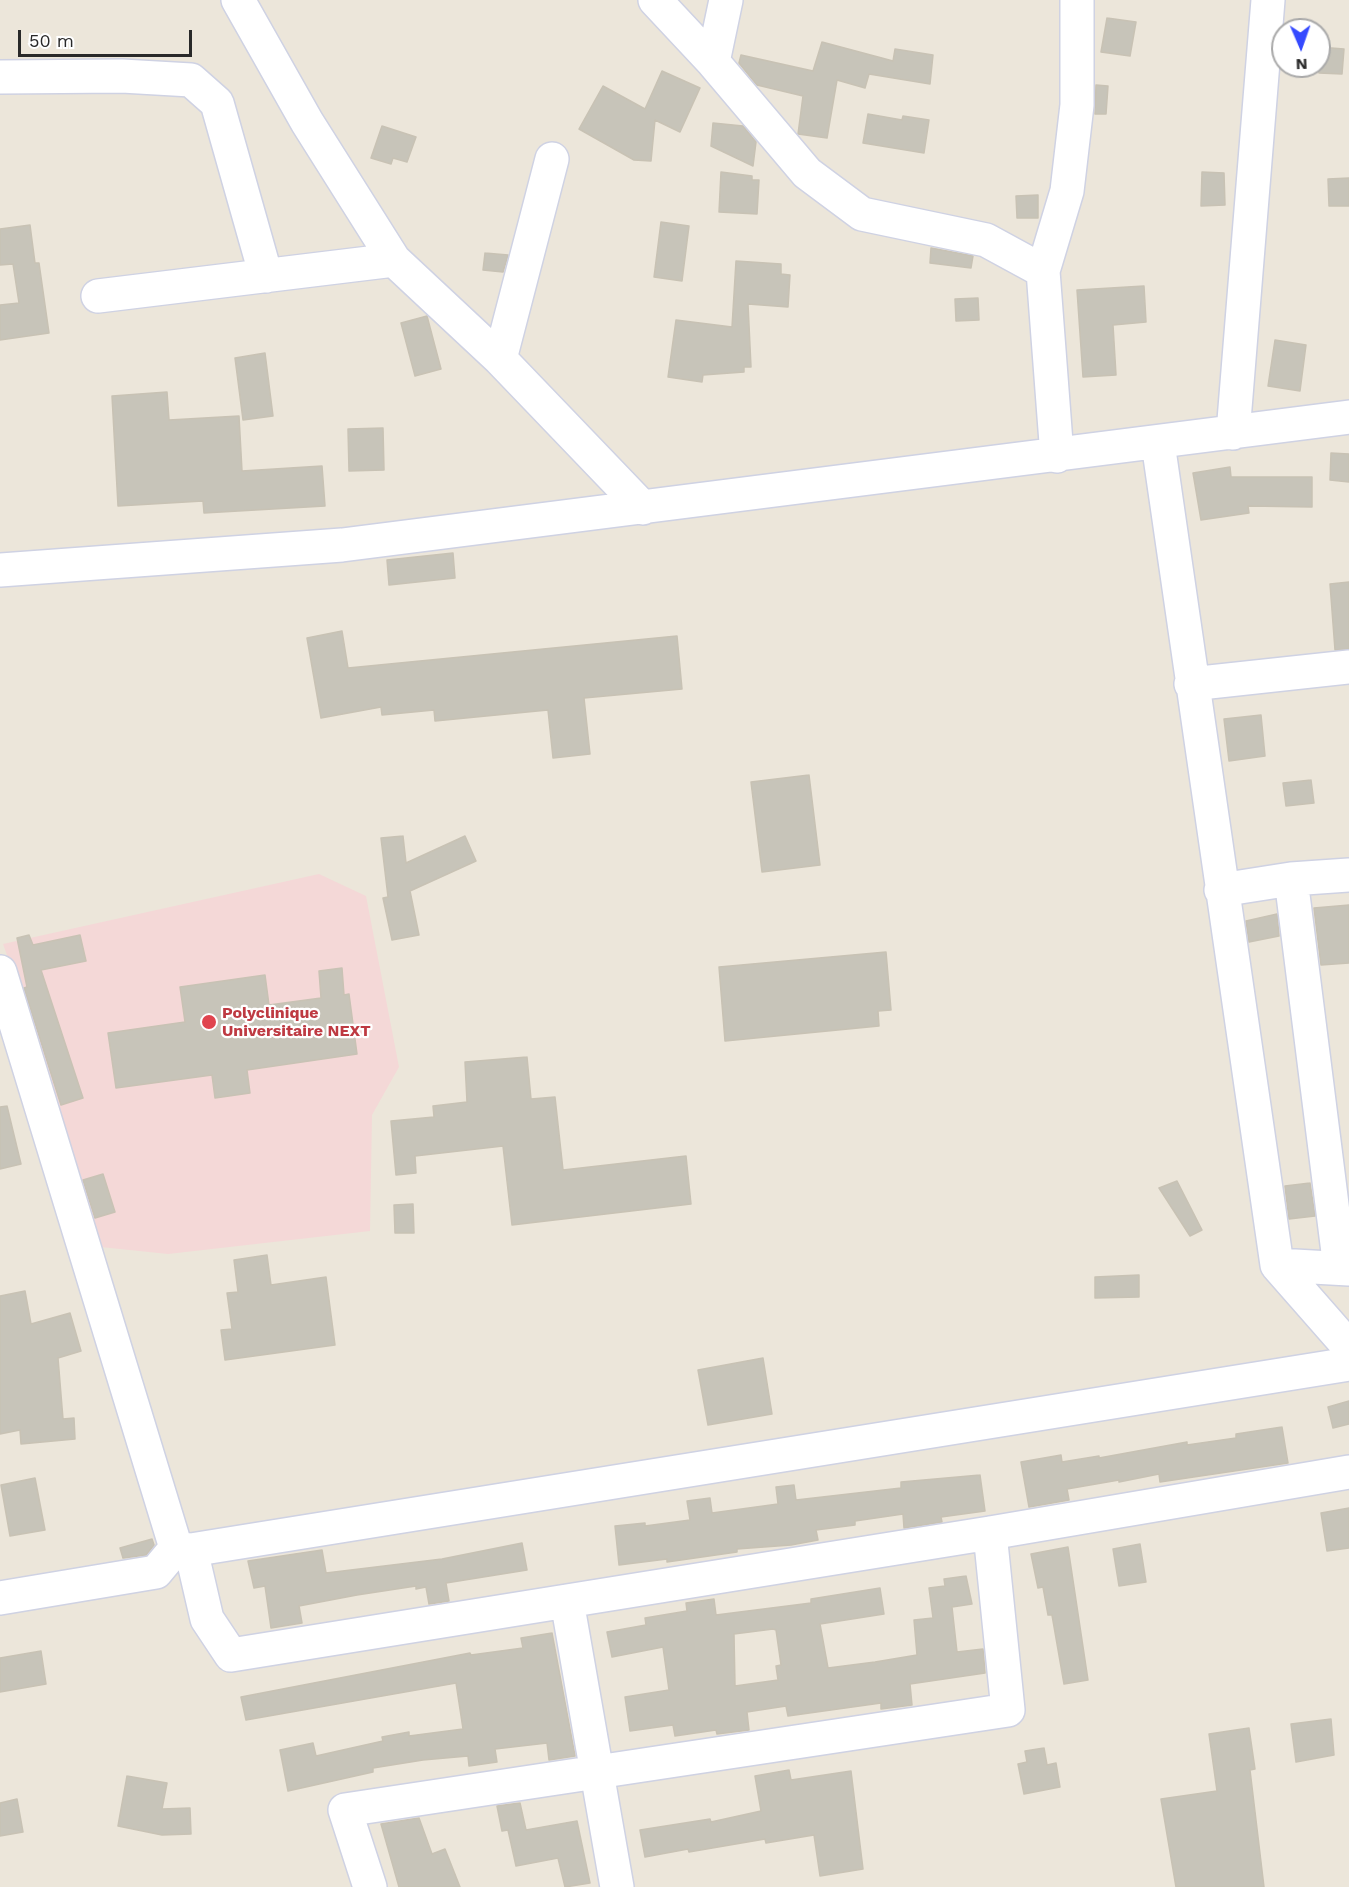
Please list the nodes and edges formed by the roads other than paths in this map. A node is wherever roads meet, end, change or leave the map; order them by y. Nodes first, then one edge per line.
1 (238, 0) edge
2 (655, 0) edge
3 (726, 0) edge
4 (1077, 0) edge
5 (1268, 0) edge
6 (713, 62) junction
7 (0, 77) edge
8 (552, 159) dead end
9 (394, 260) junction
10 (1043, 271) junction
11 (266, 276) junction
12 (98, 296) dead end
13 (500, 359) junction
14 (1349, 417) edge
15 (1233, 433) junction
16 (1158, 443) junction
17 (1057, 456) junction
18 (643, 508) junction
19 (0, 570) edge
20 (1349, 667) edge
21 (1191, 684) junction
22 (1349, 875) edge
23 (1292, 879) junction
24 (1221, 890) junction
25 (0, 972) edge
26 (1277, 1265) junction
27 (1345, 1269) edge
28 (1349, 1347) edge
29 (1349, 1364) edge
30 (1349, 1472) edge
31 (990, 1533) junction
32 (184, 1549) junction
33 (0, 1598) edge
34 (567, 1601) junction
35 (597, 1770) junction
36 (370, 1887) edge
37 (617, 1887) edge

1 - 9 street
2 - 6 street
3 - 6 street
4 - 10 street
5 - 15 street
6 - 10 street
7 - 11 street
8 - 13 street
9 - 11 street
9 - 13 street
10 - 17 street
11 - 12 street
13 - 18 street
14 - 15 street
15 - 16 street
16 - 17 street
16 - 21 street
17 - 18 street
18 - 19 street
20 - 21 street
21 - 24 street
22 - 23 street
23 - 24 street
23 - 27 street
24 - 26 street
25 - 32 street
26 - 27 street
26 - 28 street
29 - 32 street
30 - 31 street
31 - 34 street
31 - 35 street
32 - 33 street
32 - 34 street
34 - 35 street
35 - 36 street
35 - 37 street

